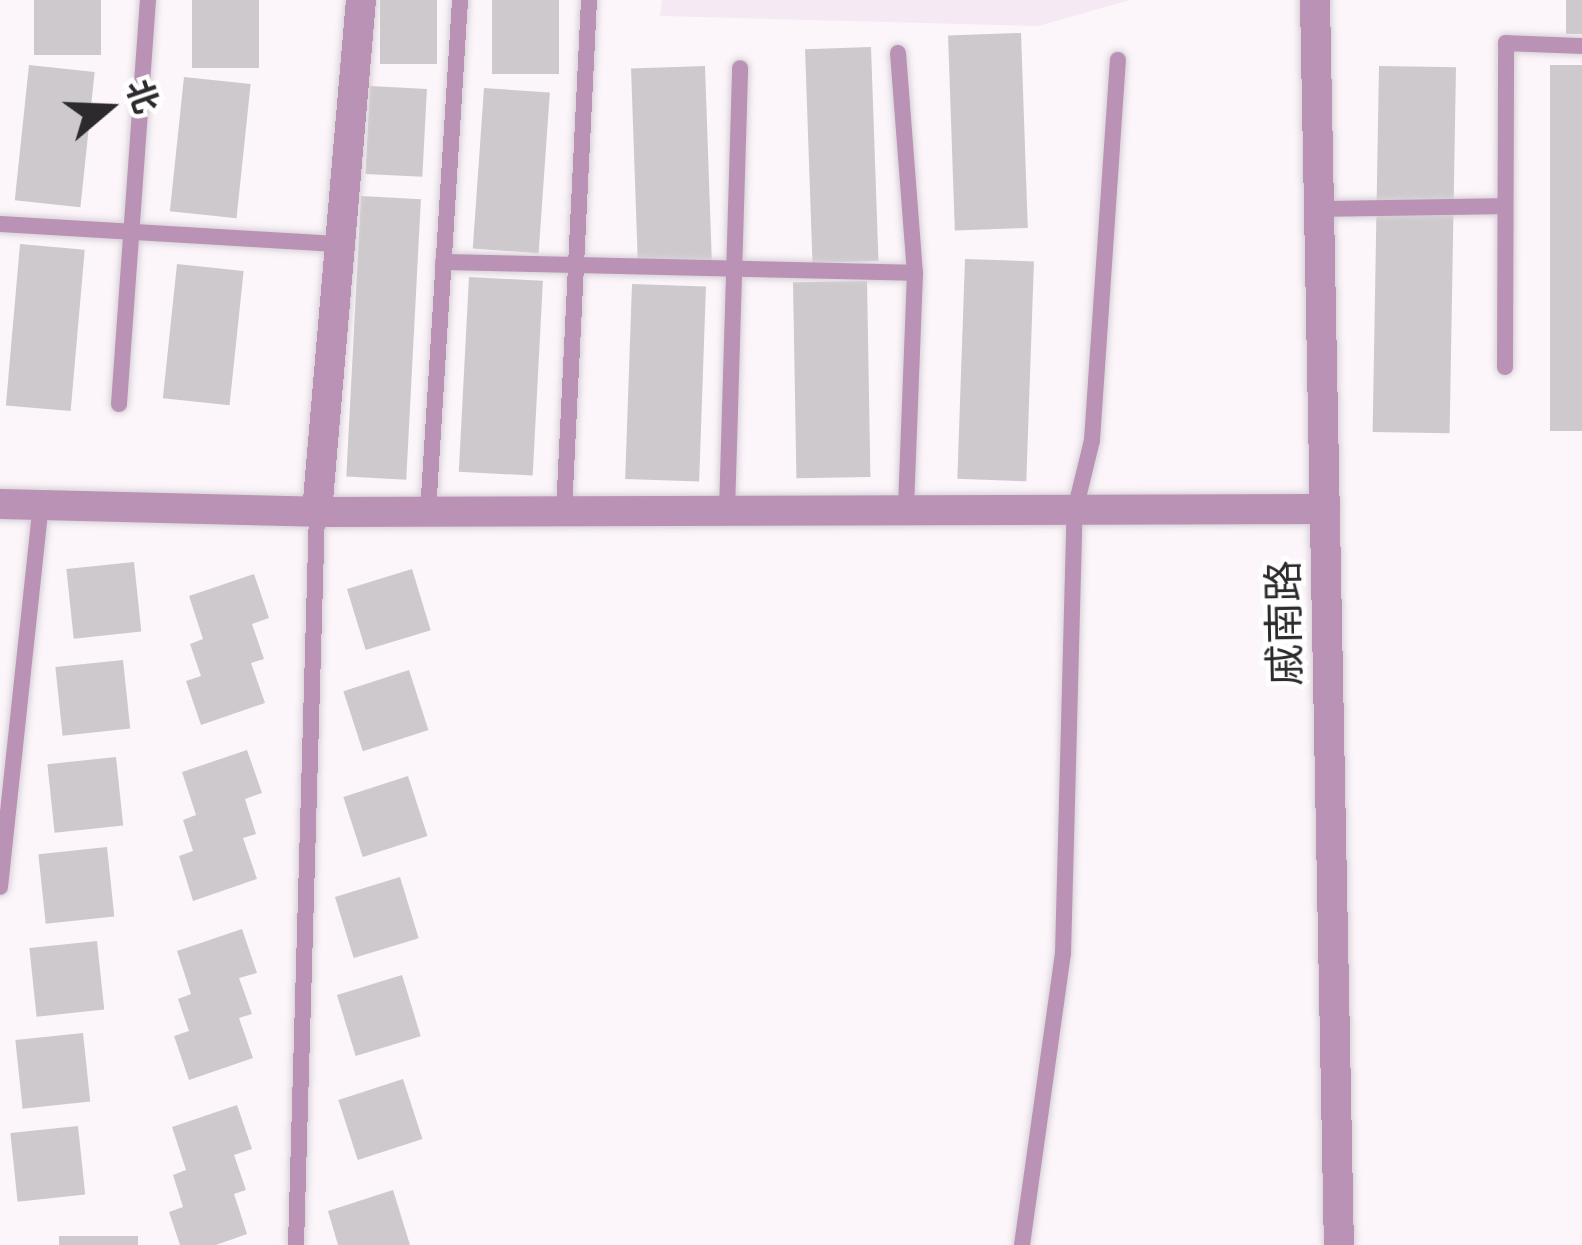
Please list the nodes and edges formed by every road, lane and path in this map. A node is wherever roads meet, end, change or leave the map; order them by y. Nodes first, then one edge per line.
1 (148, 0) edge
2 (362, 0) edge
3 (460, 0) edge
4 (589, 0) edge
5 (1315, 0) edge
6 (1582, 46) edge
7 (898, 53) dead end
8 (1118, 60) dead end
9 (740, 68) dead end
10 (1505, 206) junction
11 (1319, 209) junction
12 (0, 224) edge
13 (132, 232) junction
14 (340, 244) junction
15 (443, 262) junction
16 (576, 265) junction
17 (734, 269) junction
18 (915, 273) junction
19 (1505, 367) dead end
20 (119, 404) dead end
21 (0, 504) edge
22 (41, 505) junction
23 (1325, 509) junction
24 (906, 510) junction
25 (1076, 510) junction
26 (727, 511) junction
27 (317, 512) junction
28 (428, 512) junction
29 (564, 512) junction
30 (0, 887) edge
31 (296, 1245) edge
32 (1022, 1245) edge
33 (1339, 1245) edge

1 - 13 lane
2 - 14 street
3 - 15 lane
4 - 16 lane
5 - 11 street, 戚南路
6 - 10 lane
7 - 18 lane
8 - 25 lane
9 - 17 lane
10 - 11 lane
10 - 19 lane
11 - 23 street, 戚南路
12 - 13 lane
13 - 14 lane
13 - 20 lane
14 - 27 street
15 - 16 lane
15 - 28 lane
16 - 17 lane
16 - 29 lane
17 - 18 lane
17 - 26 lane
18 - 24 lane
21 - 22 street
22 - 27 street
22 - 30 lane
23 - 25 street
23 - 33 street, 戚南路
24 - 25 street
24 - 26 street
25 - 32 lane
26 - 29 street
27 - 28 street
27 - 31 lane
28 - 29 street

